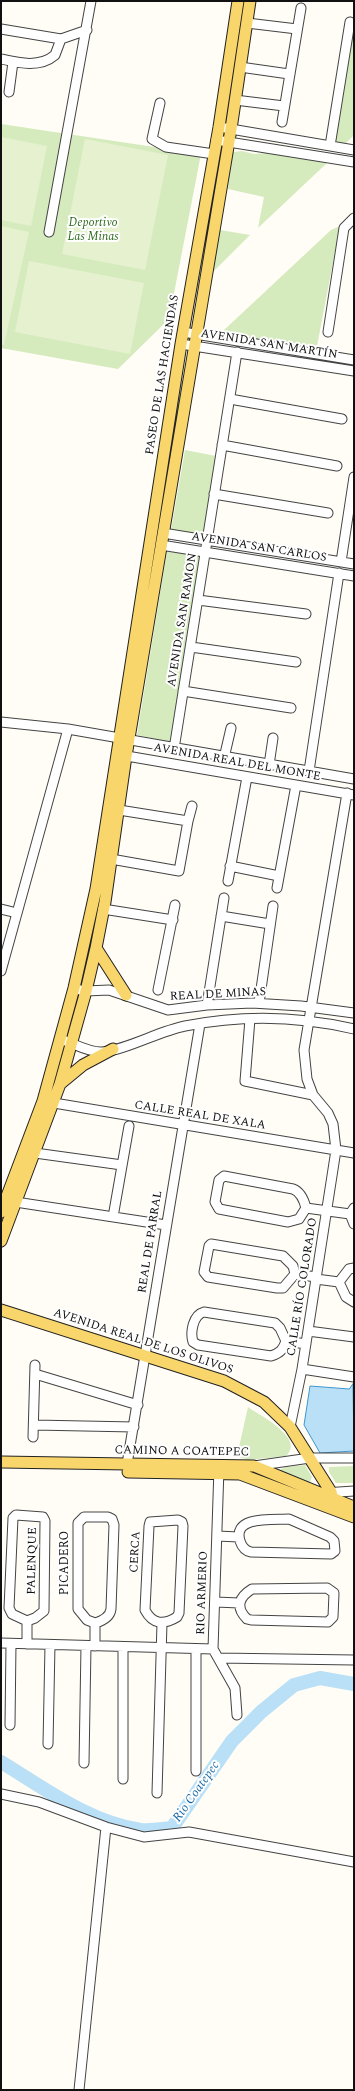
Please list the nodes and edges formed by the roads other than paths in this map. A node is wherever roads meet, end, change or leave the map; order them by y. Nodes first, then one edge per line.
1 (91, 1) edge
2 (238, 1) edge
3 (250, 1) edge
4 (301, 8) dead end
5 (246, 23) junction
6 (351, 27) edge
7 (1, 29) edge
8 (296, 29) junction
9 (87, 30) junction
10 (61, 39) junction
11 (1, 59) edge
12 (13, 62) junction
13 (240, 67) junction
14 (289, 74) junction
15 (9, 92) dead end
16 (235, 100) junction
17 (160, 103) dead end
18 (284, 106) junction
19 (282, 122) dead end
20 (219, 127) junction
21 (231, 129) junction
22 (274, 137) junction
23 (216, 140) junction
24 (228, 142) junction
25 (330, 146) junction
26 (272, 149) junction
27 (354, 150) edge
28 (214, 154) junction
29 (354, 162) edge
30 (354, 218) edge
31 (49, 232) dead end
32 (183, 332) junction
33 (328, 332) dead end
34 (196, 334) junction
35 (180, 344) junction
36 (194, 345) junction
37 (237, 352) junction
38 (354, 360) edge
39 (354, 371) edge
40 (230, 399) junction
41 (342, 419) dead end
42 (222, 446) junction
43 (337, 466) dead end
44 (354, 477) edge
45 (214, 494) junction
46 (328, 513) dead end
47 (163, 533) junction
48 (208, 539) junction
49 (161, 545) junction
50 (206, 552) junction
51 (341, 562) junction
52 (354, 564) edge
53 (339, 573) junction
54 (354, 576) edge
55 (198, 600) junction
56 (306, 614) dead end
57 (191, 647) junction
58 (296, 662) dead end
59 (184, 690) junction
60 (291, 708) dead end
61 (1, 722) edge
62 (231, 728) dead end
63 (68, 729) junction
64 (118, 738) junction
65 (273, 738) dead end
66 (130, 741) junction
67 (174, 749) junction
68 (121, 755) junction
69 (224, 758) junction
70 (269, 765) junction
71 (309, 771) junction
72 (247, 777) junction
73 (354, 779) edge
74 (296, 785) junction
75 (351, 794) edge
76 (192, 806) dead end
77 (119, 810) junction
78 (188, 821) junction
79 (111, 859) junction
80 (230, 866) junction
81 (279, 876) junction
82 (228, 881) dead end
83 (277, 888) dead end
84 (224, 898) dead end
85 (176, 905) dead end
86 (273, 906) dead end
87 (1, 909) edge
88 (103, 910) junction
89 (17, 913) junction
90 (221, 916) junction
91 (173, 920) junction
92 (270, 924) junction
93 (96, 948) junction
94 (1, 971) edge
95 (74, 988) junction
96 (158, 990) dead end
97 (86, 991) junction
98 (126, 995) junction
99 (258, 1004) junction
100 (207, 1005) junction
101 (310, 1008) junction
102 (354, 1013) edge
103 (250, 1019) junction
104 (309, 1021) junction
105 (200, 1024) junction
106 (354, 1029) edge
107 (60, 1039) junction
108 (72, 1043) junction
109 (113, 1049) junction
110 (60, 1084) junction
111 (313, 1095) junction
112 (48, 1102) junction
113 (129, 1126) dead end
114 (183, 1126) junction
115 (336, 1150) junction
116 (35, 1153) junction
117 (354, 1153) edge
118 (122, 1165) junction
119 (11, 1201) junction
120 (306, 1208) junction
121 (327, 1211) junction
122 (352, 1211) edge
123 (1, 1212) edge
124 (113, 1217) junction
125 (354, 1224) edge
126 (166, 1225) junction
127 (1, 1242) edge
128 (354, 1268) edge
129 (295, 1274) junction
130 (316, 1278) junction
131 (339, 1282) junction
132 (354, 1302) edge
133 (1, 1310) edge
134 (308, 1331) junction
135 (354, 1337) edge
136 (286, 1341) junction
137 (306, 1344) junction
138 (145, 1355) junction
139 (302, 1370) junction
140 (354, 1377) edge
141 (138, 1406) junction
142 (34, 1425) junction
143 (134, 1427) junction
144 (290, 1427) junction
145 (33, 1437) dead end
146 (310, 1458) junction
147 (354, 1458) edge
148 (1, 1462) edge
149 (127, 1464) junction
150 (254, 1466) junction
151 (1, 1470) edge
152 (219, 1470) junction
153 (240, 1474) junction
154 (354, 1491) edge
155 (328, 1495) junction
156 (304, 1498) junction
157 (354, 1507) edge
158 (336, 1510) junction
159 (354, 1517) edge
160 (217, 1536) junction
161 (239, 1537) junction
162 (216, 1602) junction
163 (239, 1603) junction
164 (27, 1621) junction
165 (95, 1623) junction
166 (162, 1623) junction
167 (1, 1643) edge
168 (11, 1644) junction
169 (27, 1644) junction
170 (50, 1645) junction
171 (91, 1646) junction
172 (123, 1647) junction
173 (161, 1648) junction
174 (196, 1649) junction
175 (214, 1649) junction
176 (218, 1658) junction
177 (354, 1660) edge
178 (237, 1715) dead end
179 (10, 1725) dead end
180 (48, 1744) dead end
181 (84, 1763) dead end
182 (196, 1771) dead end
183 (123, 1779) dead end
184 (157, 1793) dead end
185 (1, 1794) edge
186 (106, 1827) junction
187 (354, 1862) edge
188 (79, 2090) edge

1 - 9 street
2 - 20 main road, PASEO DE LAS HACIENDAS
3 - 5 main road, PASEO DE LAS HACIENDAS
4 - 8 street
5 - 8 street
5 - 13 main road, PASEO DE LAS HACIENDAS
6 - 25 street
7 - 10 street
8 - 14 street
9 - 10 street
9 - 31 street
10 - 12 street
11 - 12 street
12 - 15 street
13 - 14 street
13 - 16 main road, PASEO DE LAS HACIENDAS
14 - 18 street
16 - 18 street
16 - 21 main road, PASEO DE LAS HACIENDAS
17 - 28 street
18 - 19 street
20 - 21 street
20 - 23 main road, PASEO DE LAS HACIENDAS
21 - 22 street
21 - 24 main road, PASEO DE LAS HACIENDAS
22 - 25 street
22 - 26 street
23 - 24 street
23 - 28 main road, PASEO DE LAS HACIENDAS
24 - 26 street
24 - 34 main road, PASEO DE LAS HACIENDAS
25 - 27 street
26 - 29 street
28 - 32 main road, PASEO DE LAS HACIENDAS
30 - 33 street
32 - 34 street, AVENIDA SAN MARTÍN
32 - 35 main road, PASEO DE LAS HACIENDAS
34 - 36 main road, PASEO DE LAS HACIENDAS
34 - 38 street, AVENIDA SAN MARTÍN
35 - 36 street, AVENIDA SAN MARTÍN
35 - 64 main road, PASEO DE LAS HACIENDAS
36 - 37 street, AVENIDA SAN MARTÍN
36 - 47 main road, PASEO DE LAS HACIENDAS
37 - 39 street, AVENIDA SAN MARTÍN
37 - 40 street, AVENIDA SAN RAMON
40 - 41 street
40 - 42 street, AVENIDA SAN RAMON
42 - 43 street
42 - 45 street, AVENIDA SAN RAMON
44 - 51 street
45 - 46 street
45 - 48 street, AVENIDA SAN RAMON
47 - 48 street, AVENIDA SAN CARLOS
47 - 49 main road, PASEO DE LAS HACIENDAS
48 - 50 street, AVENIDA SAN RAMON
48 - 51 street, AVENIDA SAN CARLOS
49 - 50 street, AVENIDA SAN CARLOS
49 - 66 main road, PASEO DE LAS HACIENDAS
50 - 53 street, AVENIDA SAN CARLOS
50 - 55 street, AVENIDA SAN RAMON
51 - 52 street, AVENIDA SAN CARLOS
53 - 54 street, AVENIDA SAN CARLOS
53 - 71 street
55 - 56 street
55 - 57 street, AVENIDA SAN RAMON
57 - 58 street
57 - 59 street, AVENIDA SAN RAMON
59 - 60 street
59 - 67 street, AVENIDA SAN RAMON
61 - 63 street, AVENIDA REAL DEL MONTE
62 - 69 street
63 - 64 street, AVENIDA REAL DEL MONTE
63 - 89 street
64 - 66 street, AVENIDA REAL DEL MONTE
64 - 68 main road, PASEO DE LAS HACIENDAS
65 - 70 street
66 - 67 street, AVENIDA REAL DEL MONTE
66 - 68 main road, PASEO DE LAS HACIENDAS
67 - 69 street, AVENIDA REAL DEL MONTE
68 - 72 street, AVENIDA REAL DEL MONTE
68 - 77 main road
68 - 95 main road
69 - 70 street, AVENIDA REAL DEL MONTE
70 - 71 street, AVENIDA REAL DEL MONTE
71 - 73 street, AVENIDA REAL DEL MONTE
72 - 74 street, AVENIDA REAL DEL MONTE
72 - 80 street
74 - 75 street, AVENIDA REAL DEL MONTE
74 - 81 street
75 - 101 street
76 - 78 street
77 - 78 street
77 - 79 main road
78 - 79 street
79 - 88 main road
80 - 81 street
80 - 82 street
81 - 83 street
84 - 90 street
85 - 91 street
86 - 92 street
87 - 89 street
88 - 91 street
88 - 93 main road
89 - 94 street
90 - 92 street
90 - 100 street
91 - 96 street
92 - 99 street
93 - 97 main road
93 - 98 main road
95 - 97 street, REAL DE MINAS
95 - 107 main road
97 - 98 street, REAL DE MINAS
97 - 108 main road
98 - 100 street, REAL DE MINAS
99 - 100 street, REAL DE MINAS
99 - 101 street, REAL DE MINAS
101 - 102 street, REAL DE MINAS
101 - 104 street
103 - 104 street
103 - 105 street
103 - 111 street
104 - 106 street
104 - 111 street
105 - 109 street
105 - 114 street, REAL DE PARRAL
107 - 108 street
107 - 112 main road
108 - 109 street
108 - 110 main road
109 - 110 main road
110 - 112 main road
111 - 115 street, CALLE RÍO COLORADO
112 - 114 street, CALLE REAL DE XALA
112 - 116 main road
112 - 119 main road
113 - 118 street
114 - 115 street, CALLE REAL DE XALA
114 - 126 street, REAL DE PARRAL
115 - 117 street, CALLE REAL DE XALA
115 - 121 street, CALLE RÍO COLORADO
116 - 118 street
116 - 119 main road
118 - 124 street
119 - 123 main road
119 - 124 street
119 - 127 main road
120 - 120 street
120 - 121 street
121 - 122 street
121 - 130 street, CALLE RÍO COLORADO
122 - 125 street
124 - 126 street
126 - 138 street, REAL DE PARRAL
128 - 131 street
129 - 129 street
129 - 130 street
130 - 131 street
130 - 134 street, CALLE RÍO COLORADO
131 - 132 street
133 - 138 main road, AVENIDA REAL DE LOS OLIVOS
134 - 135 street
134 - 137 street, CALLE RÍO COLORADO
136 - 136 street
136 - 137 street
137 - 139 street, CALLE RÍO COLORADO
138 - 141 street, REAL DE PARRAL
138 - 144 main road, AVENIDA REAL DE LOS OLIVOS
139 - 140 street
139 - 144 street, CALLE RÍO COLORADO
141 - 142 street
141 - 143 street, REAL DE PARRAL
142 - 143 street
142 - 145 street
143 - 149 street, REAL DE PARRAL
144 - 146 main road, AVENIDA REAL DE LOS OLIVOS
146 - 147 street
146 - 150 street
146 - 155 main road, AVENIDA REAL DE LOS OLIVOS
148 - 149 main road, CAMINO A COATEPEC
149 - 152 main road, CAMINO A COATEPEC
150 - 152 main road, CAMINO A COATEPEC
150 - 153 street
150 - 155 main road, CAMINO A COATEPEC
151 - 152 main road, CAMINO A COATEPEC
152 - 153 main road, CAMINO A COATEPEC
152 - 160 street, RIO ARMERIO
153 - 156 main road, CAMINO A COATEPEC
154 - 155 street
155 - 156 street
155 - 157 main road, CAMINO A COATEPEC
155 - 158 main road, AVENIDA REAL DE LOS OLIVOS
156 - 158 main road, CAMINO A COATEPEC
158 - 159 main road, CAMINO A COATEPEC
160 - 161 street
160 - 162 street, RIO ARMERIO
161 - 161 street
162 - 163 street
162 - 175 street, RIO ARMERIO
163 - 163 street
164 - 164 street, PALENQUE
164 - 169 street
165 - 165 street, PICADERO
165 - 171 street
166 - 166 street, CERCA
166 - 173 street
167 - 168 street
168 - 169 street
168 - 179 street
169 - 170 street
170 - 171 street
170 - 180 street
171 - 172 street
171 - 181 street
172 - 173 street
172 - 183 street
173 - 174 street
173 - 184 street
174 - 175 street
174 - 182 street
175 - 176 street, RIO ARMERIO
176 - 177 street
176 - 178 street, RIO ARMERIO
185 - 186 street
186 - 187 street
186 - 188 street

